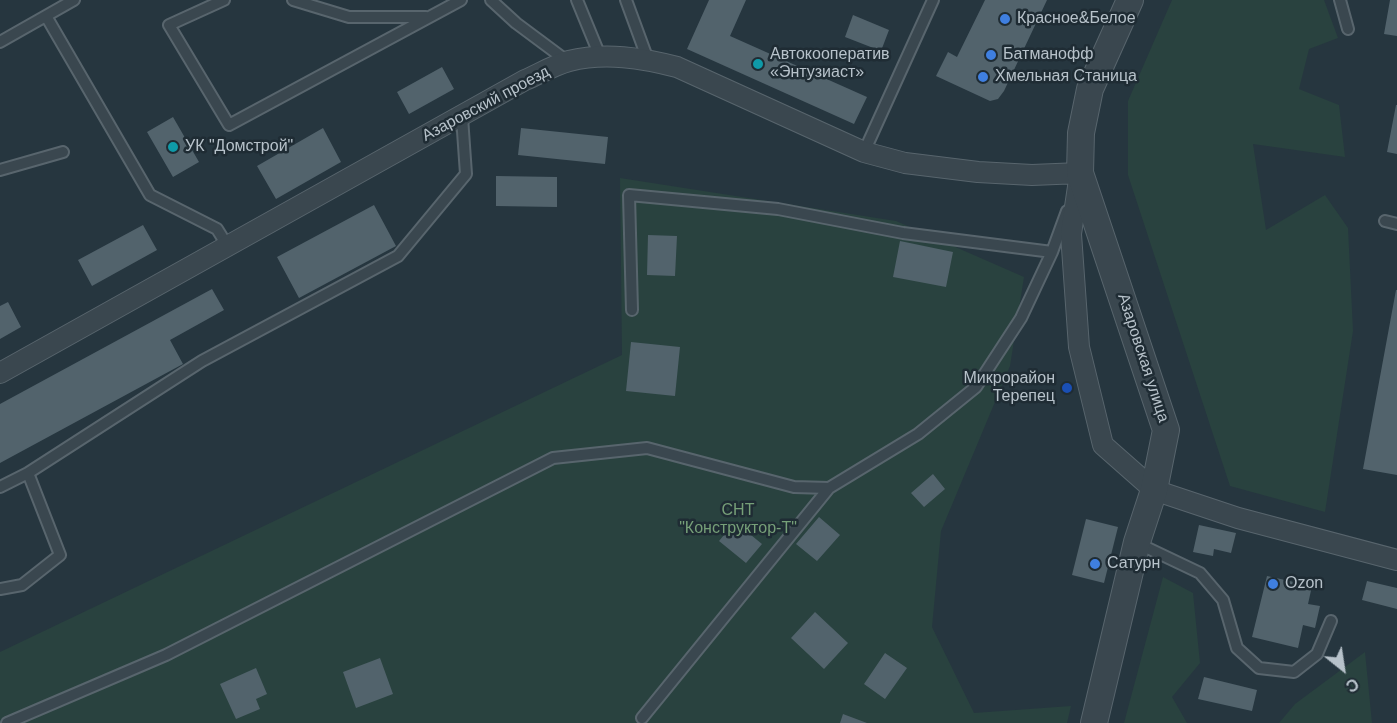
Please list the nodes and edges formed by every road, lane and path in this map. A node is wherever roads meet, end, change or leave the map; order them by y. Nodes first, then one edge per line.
1 (74, 0) edge
2 (224, 0) edge
3 (293, 0) edge
4 (461, 0) edge
5 (491, 0) edge
6 (577, 0) edge
7 (626, 0) edge
8 (933, 0) edge
9 (1130, 0) edge
10 (1340, 0) edge
11 (46, 16) junction
12 (429, 17) junction
13 (1348, 29) dead end
14 (0, 42) edge
15 (600, 56) junction
16 (648, 60) junction
17 (567, 62) junction
18 (462, 117) junction
19 (63, 152) dead end
20 (864, 152) junction
21 (0, 170) edge
22 (1080, 173) junction
23 (1385, 221) dead end
24 (1397, 224) edge
25 (226, 245) junction
26 (1052, 252) junction
27 (632, 310) dead end
28 (0, 373) edge
29 (28, 473) junction
30 (0, 487) edge
31 (829, 488) junction
32 (1154, 490) junction
33 (1137, 542) junction
34 (1397, 560) edge
35 (0, 589) edge
36 (1331, 621) dead end
37 (640, 720) edge
38 (7, 723) edge
39 (630, 723) edge
40 (1094, 723) edge

1 - 11 lane
2 - 12 lane
3 - 12 lane
4 - 12 lane
5 - 17 lane
6 - 15 lane
7 - 16 lane
8 - 20 lane
9 - 22 street, Азаровская улица
10 - 13 lane
11 - 14 lane
11 - 25 lane
15 - 16 street, Азаровский проезд
15 - 17 street, Азаровский проезд
16 - 20 street, Азаровский проезд
17 - 18 street, Азаровский проезд
18 - 25 street, Азаровский проезд
18 - 29 lane
19 - 21 lane
20 - 22 street, Азаровский проезд
22 - 26 lane
22 - 32 street, Азаровская улица
22 - 32 street
23 - 24 lane
25 - 28 street, Азаровский проезд
26 - 27 lane
26 - 31 lane
29 - 30 lane
29 - 35 lane
31 - 37 lane
31 - 38 lane
32 - 33 street, Азаровская улица
32 - 34 street
33 - 36 lane
33 - 40 street, Азаровская улица
37 - 39 lane

